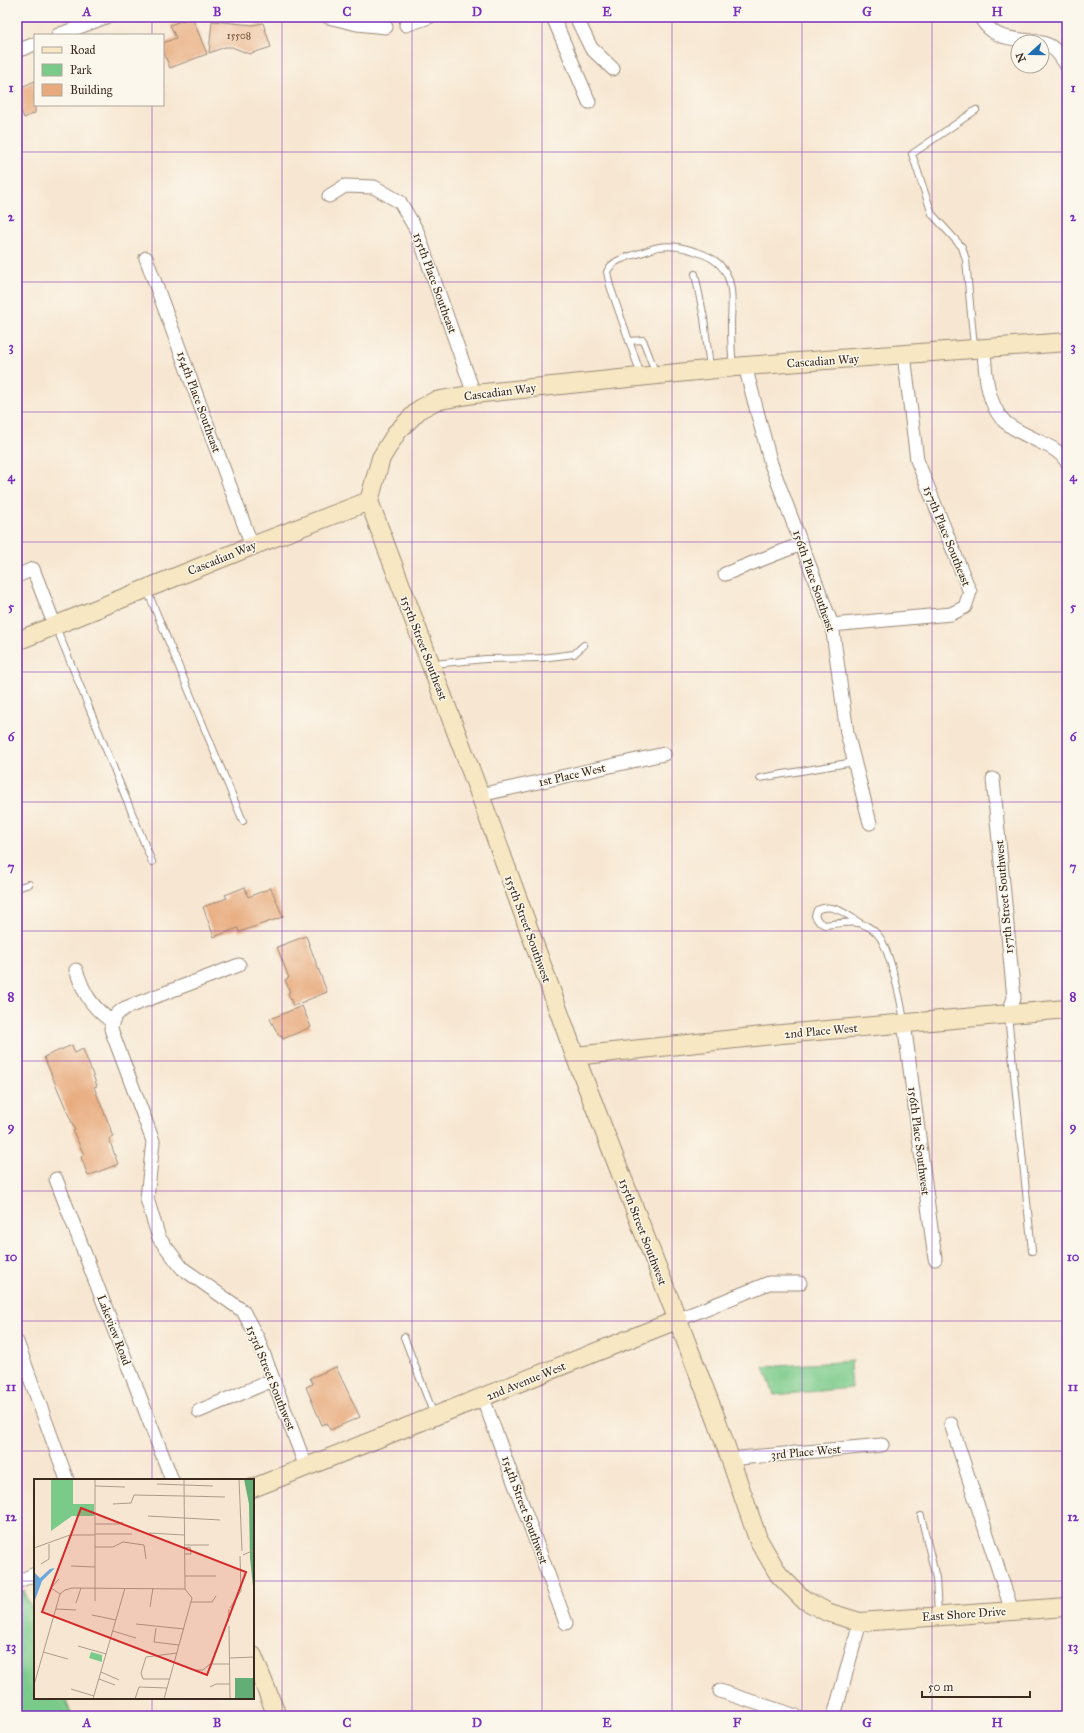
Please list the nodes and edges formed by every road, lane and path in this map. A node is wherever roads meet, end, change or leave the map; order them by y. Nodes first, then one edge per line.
1 (106, 17) edge
2 (328, 17) edge
3 (429, 17) edge
4 (553, 17) edge
5 (576, 17) edge
6 (980, 17) edge
7 (406, 25) dead end
8 (386, 27) dead end
9 (61, 34) edge
10 (1010, 38) edge
11 (34, 44) edge
12 (1050, 47) edge
13 (17, 51) edge
14 (1067, 66) edge
15 (612, 69) dead end
16 (589, 102) dead end
17 (976, 110) dead end
18 (329, 196) dead end
19 (146, 258) dead end
20 (695, 274) dead end
21 (629, 341) junction
22 (1067, 342) edge
23 (979, 350) junction
24 (904, 356) junction
25 (739, 367) junction
26 (710, 370) junction
27 (649, 376) junction
28 (474, 394) junction
29 (1067, 462) edge
30 (369, 501) junction
31 (801, 544) junction
32 (252, 546) junction
33 (725, 574) dead end
34 (17, 576) edge
35 (146, 589) junction
36 (832, 625) junction
37 (55, 626) junction
38 (17, 641) edge
39 (584, 645) dead end
40 (430, 664) junction
41 (664, 754) dead end
42 (854, 762) junction
43 (760, 778) dead end
44 (993, 779) dead end
45 (480, 796) junction
46 (243, 821) dead end
47 (870, 823) dead end
48 (152, 862) dead end
49 (29, 884) dead end
50 (17, 888) edge
51 (860, 923) junction
52 (240, 965) dead end
53 (76, 970) dead end
54 (1067, 1009) edge
55 (1008, 1014) junction
56 (112, 1022) junction
57 (904, 1023) junction
58 (574, 1056) junction
59 (56, 1179) dead end
60 (1032, 1251) dead end
61 (934, 1259) dead end
62 (800, 1283) dead end
63 (677, 1320) junction
64 (404, 1337) dead end
65 (17, 1342) edge
66 (273, 1380) junction
67 (483, 1398) junction
68 (199, 1411) dead end
69 (434, 1417) junction
70 (951, 1424) dead end
71 (882, 1445) dead end
72 (730, 1459) junction
73 (306, 1467) junction
74 (67, 1479) edge
75 (172, 1479) edge
76 (254, 1488) edge
77 (921, 1516) dead end
78 (34, 1574) edge
79 (17, 1582) edge
80 (1067, 1607) edge
81 (1012, 1611) junction
82 (938, 1616) junction
83 (860, 1622) junction
84 (566, 1623) dead end
85 (254, 1658) edge
86 (720, 1691) dead end
87 (277, 1716) edge
88 (796, 1716) edge
89 (834, 1716) edge

1 - 9 street
2 - 8 street
3 - 7 street
4 - 16 street
5 - 15 street
6 - 10 street
11 - 13 street
12 - 14 street
17 - 23 lane
18 - 28 street, 155th Place Southeast
19 - 32 street, 154th Place Southeast
20 - 26 lane
21 - 25 lane
21 - 27 lane
21 - 27 lane
22 - 23 street, Cascadian Way
23 - 24 street, Cascadian Way
23 - 29 street
24 - 25 street, Cascadian Way
24 - 36 street, 157th Place Southeast
25 - 26 street, Cascadian Way
25 - 31 street, 156th Place Southeast
26 - 27 street, Cascadian Way
27 - 28 street, Cascadian Way
28 - 30 street, Cascadian Way
30 - 32 street, Cascadian Way
30 - 40 street, 155th Street Southeast
31 - 33 street
31 - 36 street, 156th Place Southeast
32 - 35 street, Cascadian Way
34 - 37 street
35 - 37 street, Cascadian Way
35 - 46 lane
36 - 42 street, 156th Place Southeast
37 - 38 street, Cascadian Way
37 - 48 lane
39 - 40 lane
40 - 45 street, 155th Street Southeast
41 - 45 street, 1st Place West
42 - 43 lane
42 - 47 street, 156th Place Southeast
44 - 55 street, 157th Street Southwest
45 - 58 street, 155th Street Southwest
49 - 50 lane
51 - 51 lane
51 - 57 lane
52 - 56 street
53 - 56 street
54 - 55 street, 2nd Place West
55 - 57 street, 2nd Place West
55 - 60 lane
56 - 66 street, 153rd Street Southwest
57 - 58 street, 2nd Place West
57 - 61 street, 156th Place Southwest
58 - 63 street, 155th Street Southwest
59 - 75 street, Lakeview Road
62 - 63 street, 2nd Avenue West
63 - 67 street, 2nd Avenue West
63 - 72 street, 155th Street Southwest
64 - 69 lane
65 - 74 street
66 - 68 street
66 - 73 street, 153rd Street Southwest
67 - 69 street, 2nd Avenue West
67 - 84 street, 154th Street Southwest
69 - 73 street, 2nd Avenue West
70 - 81 street
71 - 72 street, 3rd Place West
72 - 83 street, 155th Street Southwest
73 - 76 street, 2nd Avenue West
77 - 82 lane
78 - 79 street
80 - 81 street, East Shore Drive
81 - 82 street, East Shore Drive
82 - 83 street, East Shore Drive
83 - 89 street
85 - 87 street
86 - 88 street

